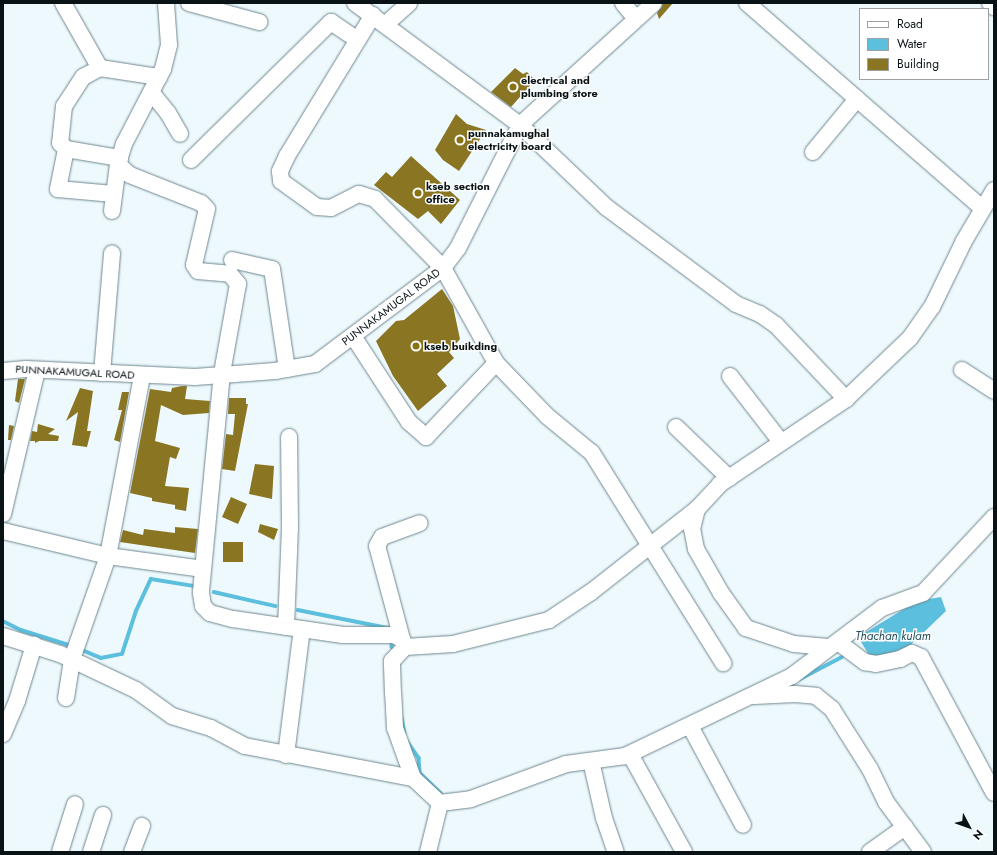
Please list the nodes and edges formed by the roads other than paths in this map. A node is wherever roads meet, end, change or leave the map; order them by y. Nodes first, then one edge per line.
1 (63, 3) edge
2 (166, 3) edge
3 (189, 3) edge
4 (355, 3) edge
5 (408, 3) edge
6 (623, 3) edge
7 (654, 3) edge
8 (747, 3) edge
9 (990, 3) edge
10 (994, 7) edge
11 (635, 18) junction
12 (379, 20) junction
13 (259, 22) dead end
14 (358, 40) junction
15 (100, 68) junction
16 (159, 77) junction
17 (151, 92) junction
18 (857, 99) junction
19 (520, 125) junction
20 (180, 134) dead end
21 (66, 149) junction
22 (813, 152) dead end
23 (191, 160) dead end
24 (119, 161) junction
25 (994, 190) edge
26 (114, 194) junction
27 (983, 209) junction
28 (112, 211) dead end
29 (112, 253) dead end
30 (232, 260) dead end
31 (443, 268) junction
32 (353, 336) junction
33 (496, 363) junction
34 (287, 369) junction
35 (38, 370) junction
36 (962, 370) dead end
37 (3, 371) edge
38 (102, 373) junction
39 (222, 373) junction
40 (142, 376) junction
41 (730, 376) dead end
42 (994, 391) edge
43 (846, 399) junction
44 (676, 427) dead end
45 (289, 437) dead end
46 (781, 442) junction
47 (729, 478) junction
48 (698, 509) junction
49 (3, 514) edge
50 (994, 517) edge
51 (420, 523) dead end
52 (3, 531) edge
53 (649, 546) junction
54 (108, 556) junction
55 (203, 569) junction
56 (286, 627) junction
57 (302, 629) junction
58 (3, 636) edge
59 (404, 643) junction
60 (34, 645) junction
61 (833, 645) junction
62 (72, 660) junction
63 (723, 663) dead end
64 (751, 696) junction
65 (66, 698) dead end
66 (690, 726) junction
67 (3, 734) edge
68 (630, 754) junction
69 (286, 755) junction
70 (591, 761) junction
71 (413, 778) junction
72 (994, 793) edge
73 (440, 803) junction
74 (75, 804) dead end
75 (104, 815) dead end
76 (743, 825) dead end
77 (142, 826) dead end
78 (905, 827) junction
79 (60, 852) edge
80 (91, 852) edge
81 (132, 852) edge
82 (428, 852) edge
83 (616, 852) edge
84 (684, 852) edge
85 (870, 852) edge
86 (923, 852) edge

1 - 15 street
2 - 16 street
3 - 13 street
4 - 12 street
5 - 12 street
6 - 11 street
7 - 11 street, PUNNAKAMUGAL ROAD
8 - 18 street
9 - 10 street
11 - 19 street, PUNNAKAMUGAL ROAD
12 - 14 street
12 - 19 street
14 - 23 street
14 - 31 street
15 - 16 street
15 - 21 street
16 - 17 street
17 - 20 street
17 - 24 street
18 - 22 street
18 - 27 street
19 - 31 street, PUNNAKAMUGAL ROAD
19 - 43 street
21 - 24 street
21 - 26 street
24 - 26 street
24 - 39 street
25 - 27 street
26 - 28 street
27 - 43 street
29 - 38 street
30 - 34 street
31 - 32 street, PUNNAKAMUGAL ROAD
31 - 33 street
32 - 33 street
32 - 34 street, PUNNAKAMUGAL ROAD
33 - 53 street
34 - 39 street, PUNNAKAMUGAL ROAD
35 - 37 street, PUNNAKAMUGAL ROAD
35 - 38 street, PUNNAKAMUGAL ROAD
35 - 49 street
36 - 42 street
38 - 40 street, PUNNAKAMUGAL ROAD
39 - 40 street, PUNNAKAMUGAL ROAD
39 - 55 street
40 - 54 street
41 - 46 street
43 - 46 street
44 - 47 street
45 - 56 street
46 - 47 street
47 - 48 street
48 - 53 street
48 - 61 street
50 - 61 street
51 - 59 street
52 - 54 street
53 - 59 street
53 - 63 street
54 - 55 street
54 - 62 street
55 - 56 street
56 - 57 street
57 - 59 street
57 - 69 street
58 - 60 street
59 - 71 street
60 - 62 street
60 - 67 street
61 - 64 street
61 - 72 street
62 - 65 street
62 - 69 street
64 - 66 street
64 - 78 street
66 - 68 street
66 - 76 street
68 - 70 street
68 - 84 street
69 - 71 street
70 - 73 street
70 - 83 street
71 - 73 street
73 - 82 street
74 - 79 street
75 - 80 street
77 - 81 street
78 - 85 street
78 - 86 street

